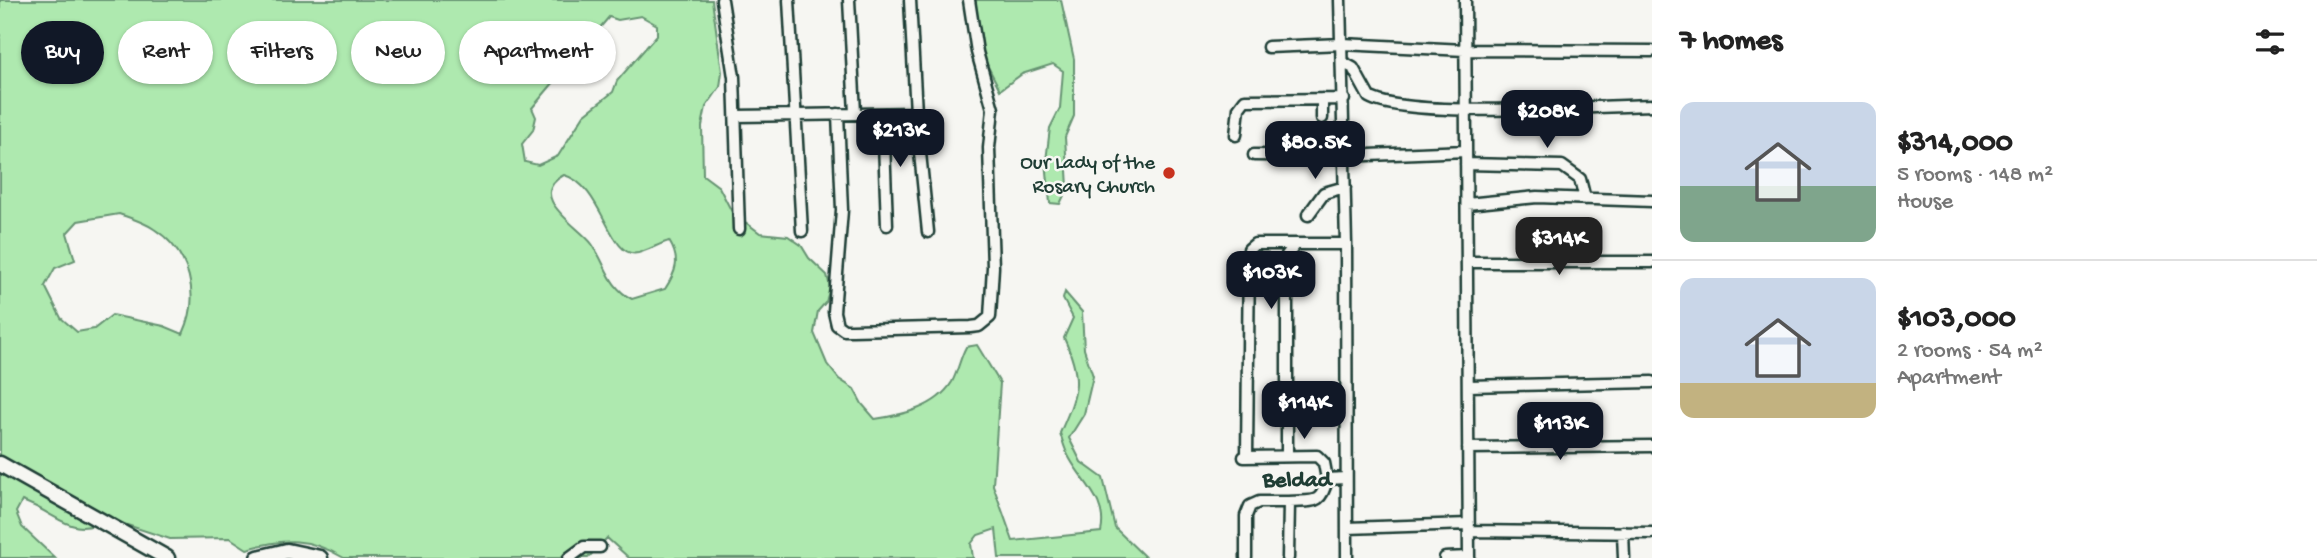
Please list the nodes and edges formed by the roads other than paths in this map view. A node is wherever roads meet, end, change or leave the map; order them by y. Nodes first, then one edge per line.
1 (722, 0) edge
2 (789, 0) edge
3 (849, 0) edge
4 (910, 0) edge
5 (969, 0) edge
6 (1340, 0) edge
7 (1465, 0) edge
8 (1342, 44) junction
9 (1268, 47) dead end
10 (1465, 50) junction
11 (1652, 51) edge
12 (1343, 62) junction
13 (1322, 99) junction
14 (1344, 99) junction
15 (1652, 105) edge
16 (1466, 108) junction
17 (795, 113) junction
18 (855, 113) junction
19 (916, 113) junction
20 (838, 114) junction
21 (883, 114) junction
22 (736, 116) junction
23 (1322, 118) dead end
24 (1236, 135) dead end
25 (1466, 151) junction
26 (1254, 155) dead end
27 (1345, 156) junction
28 (1466, 164) junction
29 (1345, 187) junction
30 (1584, 199) junction
31 (1652, 201) edge
32 (1466, 204) junction
33 (1308, 215) dead end
34 (887, 225) dead end
35 (739, 229) dead end
36 (802, 231) dead end
37 (928, 232) dead end
38 (1346, 243) junction
39 (1296, 244) junction
40 (1467, 262) junction
41 (1652, 262) edge
42 (1652, 382) edge
43 (1468, 386) junction
44 (1652, 446) edge
45 (1468, 448) junction
46 (1287, 456) junction
47 (0, 464) edge
48 (1346, 478) junction
49 (1327, 480) junction
50 (1289, 502) junction
51 (1469, 527) junction
52 (1347, 528) junction
53 (1623, 533) junction
54 (1652, 533) edge
55 (600, 547) dead end
56 (167, 558) edge
57 (258, 558) edge
58 (320, 558) edge
59 (569, 558) edge
60 (1246, 558) edge
61 (1288, 558) edge
62 (1347, 558) edge
63 (1444, 558) edge
64 (1469, 558) edge
65 (1625, 558) edge

1 - 22 street
2 - 17 street
3 - 18 street
4 - 19 street
5 - 20 street
6 - 8 street
7 - 10 street
8 - 9 street
8 - 10 street
8 - 12 street
10 - 11 street
10 - 16 street
12 - 14 street
12 - 16 street
13 - 14 street
13 - 23 street
13 - 24 street
14 - 27 street
15 - 16 street
16 - 25 street
17 - 20 street
17 - 22 street
17 - 36 street
18 - 20 street
18 - 21 street
19 - 21 street
19 - 37 street
21 - 34 street
22 - 35 street
25 - 27 street
25 - 28 street
26 - 27 street
27 - 29 street
28 - 30 street
28 - 32 street
29 - 33 street
29 - 38 street
30 - 31 street
30 - 32 street
32 - 40 street
38 - 39 street
38 - 48 street
39 - 46 street
39 - 46 street
40 - 41 street
40 - 43 street
42 - 43 street
43 - 45 street
44 - 45 street
45 - 51 street
46 - 49 street
47 - 56 main road
48 - 49 street
48 - 52 street
49 - 50 street
50 - 60 street
50 - 61 street
51 - 52 street
51 - 53 street
51 - 64 street
52 - 62 street
53 - 54 street
53 - 65 street
55 - 59 street
57 - 58 main road
63 - 64 street

